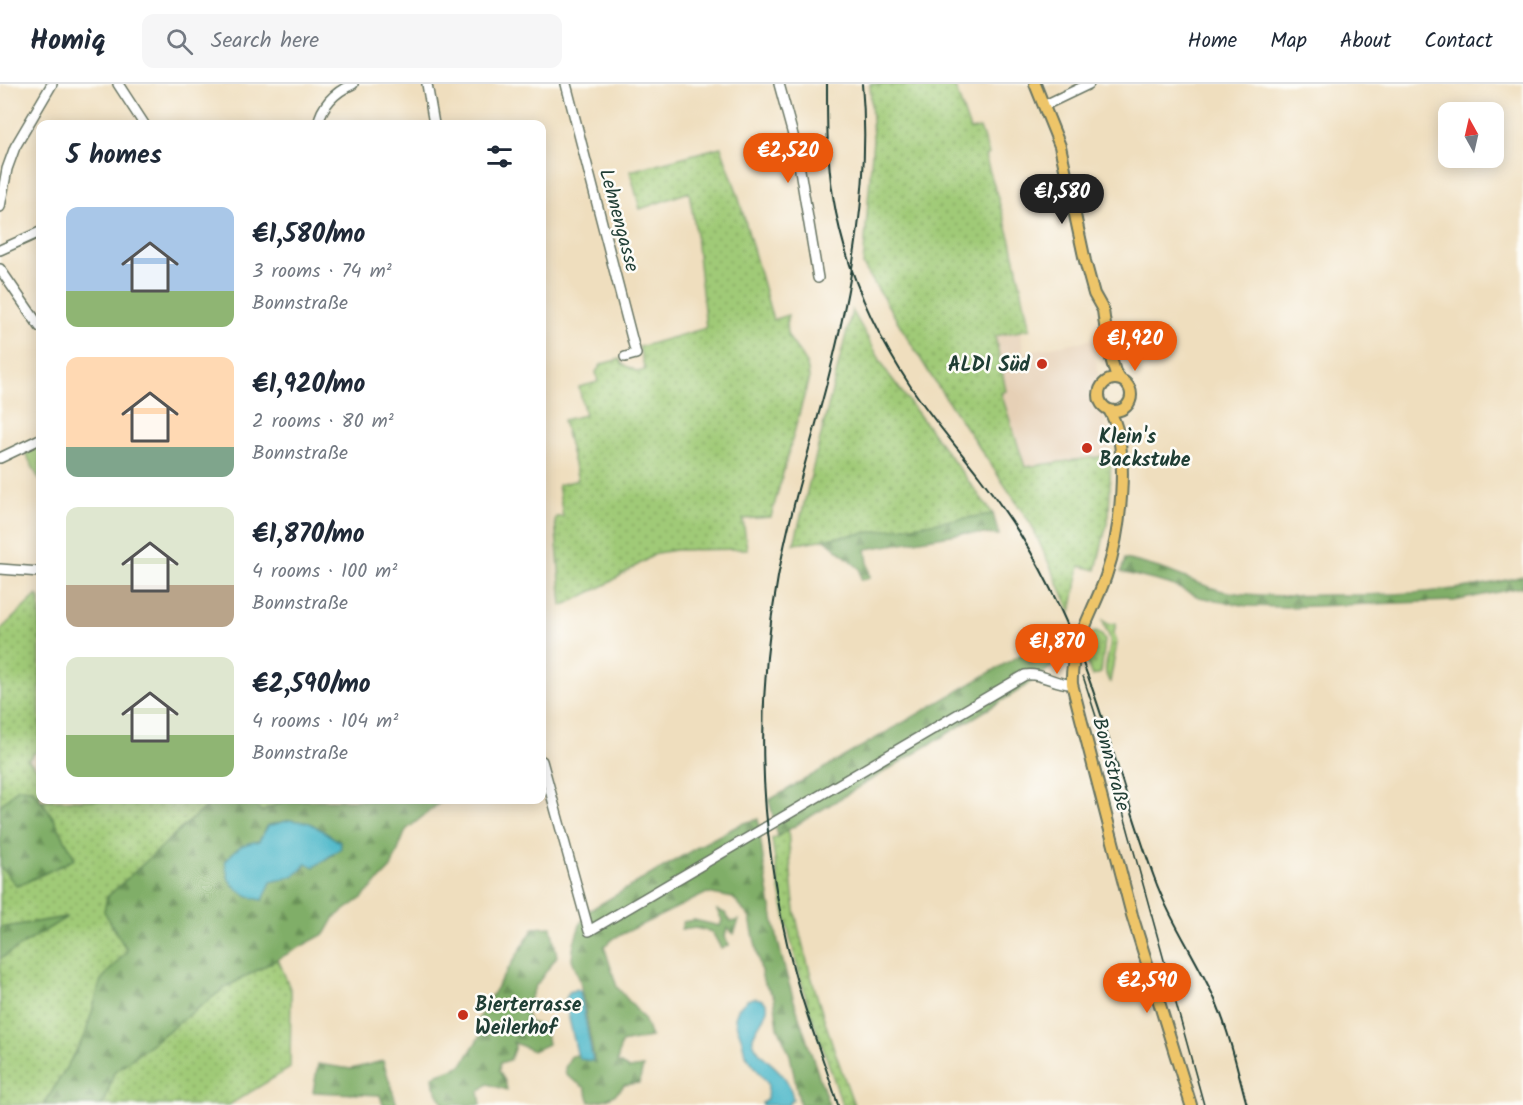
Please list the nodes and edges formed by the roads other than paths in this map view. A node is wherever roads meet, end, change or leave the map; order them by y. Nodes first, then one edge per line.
1 (52, 84) edge
2 (118, 84) edge
3 (353, 84) edge
4 (426, 84) edge
5 (566, 84) edge
6 (779, 84) edge
7 (1035, 84) edge
8 (1089, 84) edge
9 (1045, 105) junction
10 (141, 120) edge
11 (320, 120) edge
12 (433, 120) edge
13 (0, 207) edge
14 (36, 234) edge
15 (0, 250) edge
16 (0, 269) edge
17 (819, 278) dead end
18 (36, 319) edge
19 (1108, 348) junction
20 (625, 357) dead end
21 (1119, 379) junction
22 (1103, 384) junction
23 (1126, 408) junction
24 (1110, 410) junction
25 (1118, 430) junction
26 (36, 441) edge
27 (0, 458) edge
28 (0, 569) edge
29 (36, 572) edge
30 (1072, 684) junction
31 (546, 775) edge
32 (1191, 1105) edge

1 - 13 street
2 - 10 street
3 - 11 street
4 - 12 street
5 - 20 street, Lehnengasse
6 - 17 street
7 - 9 main road
8 - 9 street
9 - 19 main road
14 - 15 street
16 - 18 street
19 - 21 main road
19 - 22 main road
21 - 22 main road
21 - 23 main road
22 - 24 main road
23 - 24 main road
23 - 25 main road, Bonnstraße
24 - 25 main road, Bonnstraße
25 - 30 main road, Bonnstraße
26 - 27 street
28 - 29 street
30 - 31 street
30 - 32 main road, Bonnstraße

